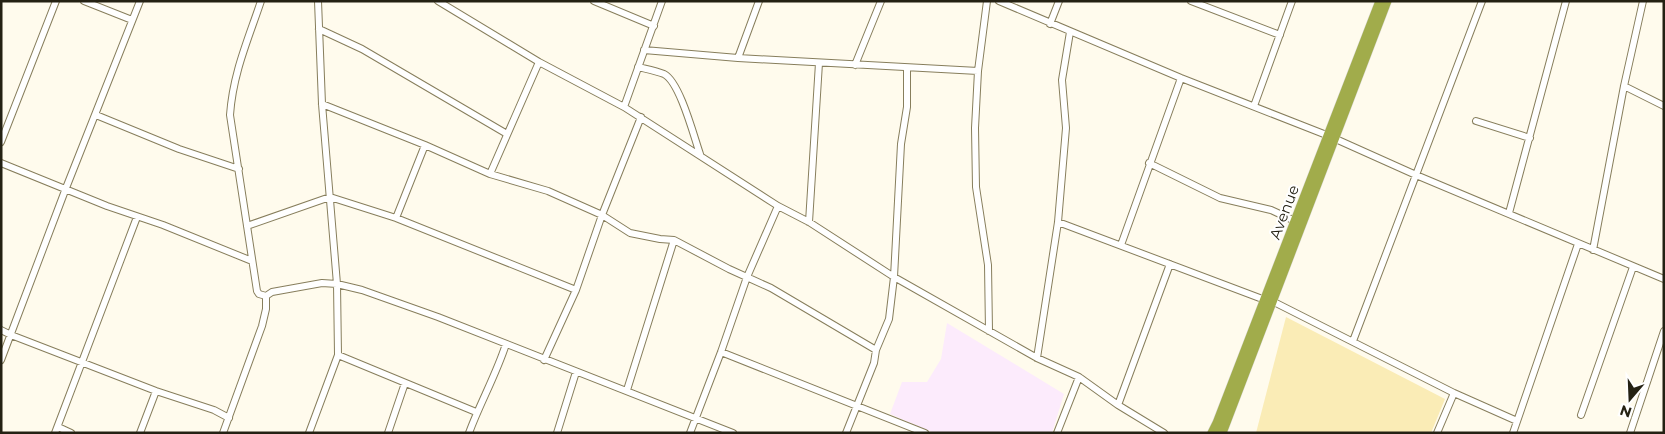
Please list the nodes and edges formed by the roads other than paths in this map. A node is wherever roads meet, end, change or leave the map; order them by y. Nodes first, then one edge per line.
1 (56, 1) edge
2 (84, 1) edge
3 (140, 1) edge
4 (261, 1) edge
5 (318, 1) edge
6 (438, 1) edge
7 (594, 1) edge
8 (662, 1) edge
9 (759, 1) edge
10 (881, 1) edge
11 (988, 1) edge
12 (999, 1) edge
13 (1059, 1) edge
14 (1191, 1) edge
15 (1292, 1) edge
16 (1380, 1) edge
17 (1387, 1) edge
18 (1482, 1) edge
19 (1566, 1) edge
20 (1644, 1) edge
21 (448, 4) edge
22 (1206, 4) edge
23 (132, 20) junction
24 (1050, 24) junction
25 (654, 26) junction
26 (319, 29) junction
27 (1070, 32) junction
28 (1280, 36) junction
29 (644, 50) junction
30 (738, 58) junction
31 (539, 62) junction
32 (819, 63) junction
33 (856, 65) junction
34 (638, 67) junction
35 (907, 68) junction
36 (978, 71) junction
37 (1181, 78) junction
38 (1624, 86) junction
39 (322, 104) junction
40 (1254, 106) junction
41 (1664, 106) edge
42 (624, 107) junction
43 (96, 115) junction
44 (640, 117) junction
45 (1476, 121) dead end
46 (507, 134) junction
47 (1332, 137) junction
48 (1530, 138) junction
49 (1, 142) edge
50 (425, 145) junction
51 (700, 155) junction
52 (1, 162) edge
53 (1149, 163) junction
54 (240, 169) junction
55 (490, 174) junction
56 (1416, 175) junction
57 (66, 188) junction
58 (330, 197) junction
59 (778, 206) junction
60 (1509, 213) junction
61 (602, 215) junction
62 (137, 217) junction
63 (396, 218) junction
64 (808, 222) junction
65 (1058, 222) junction
66 (1296, 222) junction
67 (246, 226) junction
68 (674, 240) junction
69 (1578, 244) junction
70 (1121, 245) junction
71 (1593, 250) junction
72 (252, 261) junction
73 (1170, 264) junction
74 (1633, 267) junction
75 (747, 277) junction
76 (894, 277) junction
77 (1664, 279) edge
78 (337, 284) junction
79 (576, 290) junction
80 (266, 296) junction
81 (1268, 300) junction
82 (1, 330) edge
83 (989, 331) junction
84 (1664, 331) edge
85 (11, 335) junction
86 (1353, 341) junction
87 (506, 344) junction
88 (876, 350) junction
89 (721, 352) junction
90 (338, 355) junction
91 (1036, 358) junction
92 (1, 360) edge
93 (544, 360) junction
94 (82, 362) junction
95 (576, 372) junction
96 (1079, 377) junction
97 (405, 382) junction
98 (626, 390) junction
99 (156, 391) junction
100 (1454, 393) junction
101 (857, 405) junction
102 (1118, 405) junction
103 (476, 412) junction
104 (1581, 415) dead end
105 (229, 418) junction
106 (696, 419) junction
107 (1517, 421) junction
108 (56, 430) edge
109 (71, 433) edge
110 (140, 433) edge
111 (223, 433) edge
112 (309, 433) edge
113 (388, 433) edge
114 (469, 433) edge
115 (557, 433) edge
116 (690, 433) edge
117 (733, 433) edge
118 (846, 433) edge
119 (925, 433) edge
120 (1057, 433) edge
121 (1164, 433) edge
122 (1212, 433) edge
123 (1222, 433) edge
124 (1437, 433) edge
125 (1513, 433) edge
126 (1630, 433) edge

1 - 49 street
2 - 23 street
3 - 23 street
4 - 54 street
5 - 26 street
6 - 21 street
7 - 25 street
8 - 25 street
9 - 30 street
10 - 33 street
11 - 36 street
12 - 24 street
13 - 24 street
14 - 22 street
15 - 28 street
16 - 47 highway, Avenue
17 - 47 highway
18 - 56 street
19 - 48 street
20 - 38 street
21 - 31 street
22 - 28 street
23 - 43 street
24 - 27 street
25 - 29 street
26 - 39 street
26 - 46 street
27 - 37 street
27 - 65 street
28 - 40 street
29 - 30 street
29 - 34 street
30 - 32 street
31 - 42 street
31 - 46 street
32 - 33 street
32 - 64 street
33 - 35 street
34 - 42 street
34 - 51 street
35 - 36 street
35 - 76 street
36 - 83 street
37 - 40 street
37 - 53 street
38 - 41 street
38 - 71 street
39 - 50 street
39 - 58 street
40 - 47 street
42 - 44 street
43 - 54 street
43 - 57 street
44 - 51 street
44 - 61 street
45 - 48 street
46 - 55 street
47 - 56 street
47 - 66 highway, Avenue
47 - 81 highway
48 - 60 street
50 - 55 street
50 - 63 street
51 - 59 street
52 - 57 street
53 - 66 street
53 - 70 street
54 - 67 street
55 - 61 street
56 - 60 street
56 - 86 street
57 - 62 street
57 - 85 street
58 - 63 street
58 - 67 street
58 - 78 street
59 - 64 street
59 - 75 street
60 - 69 street
61 - 68 street
61 - 79 street
62 - 72 street
62 - 94 street
63 - 79 street
64 - 76 street
65 - 70 street
65 - 91 street
66 - 81 highway, Avenue
67 - 72 street
68 - 75 street
68 - 98 street
69 - 71 street
69 - 107 street
70 - 73 street
71 - 74 street
72 - 80 street
73 - 81 street
73 - 102 street
74 - 77 street
74 - 104 street
75 - 88 street
75 - 89 street
76 - 83 street
76 - 88 street
78 - 80 street
78 - 87 street
78 - 90 street
79 - 93 street
80 - 105 street
81 - 86 street
81 - 122 highway, Avenue
81 - 123 highway
82 - 85 street
83 - 91 street
84 - 126 street
85 - 92 street
85 - 94 street
86 - 100 street
87 - 93 street
87 - 103 street
88 - 101 street
89 - 101 street
89 - 106 street
90 - 97 street
90 - 112 street
91 - 96 street
93 - 95 street
94 - 99 street
94 - 108 street
95 - 98 street
95 - 115 street
96 - 102 street
96 - 120 street
97 - 103 street
97 - 113 street
98 - 106 street
99 - 105 street
99 - 110 street
100 - 107 street
100 - 124 street
101 - 118 street
101 - 119 street
102 - 121 street
103 - 114 street
105 - 111 street
106 - 116 street
106 - 117 street
107 - 125 street
108 - 109 street

